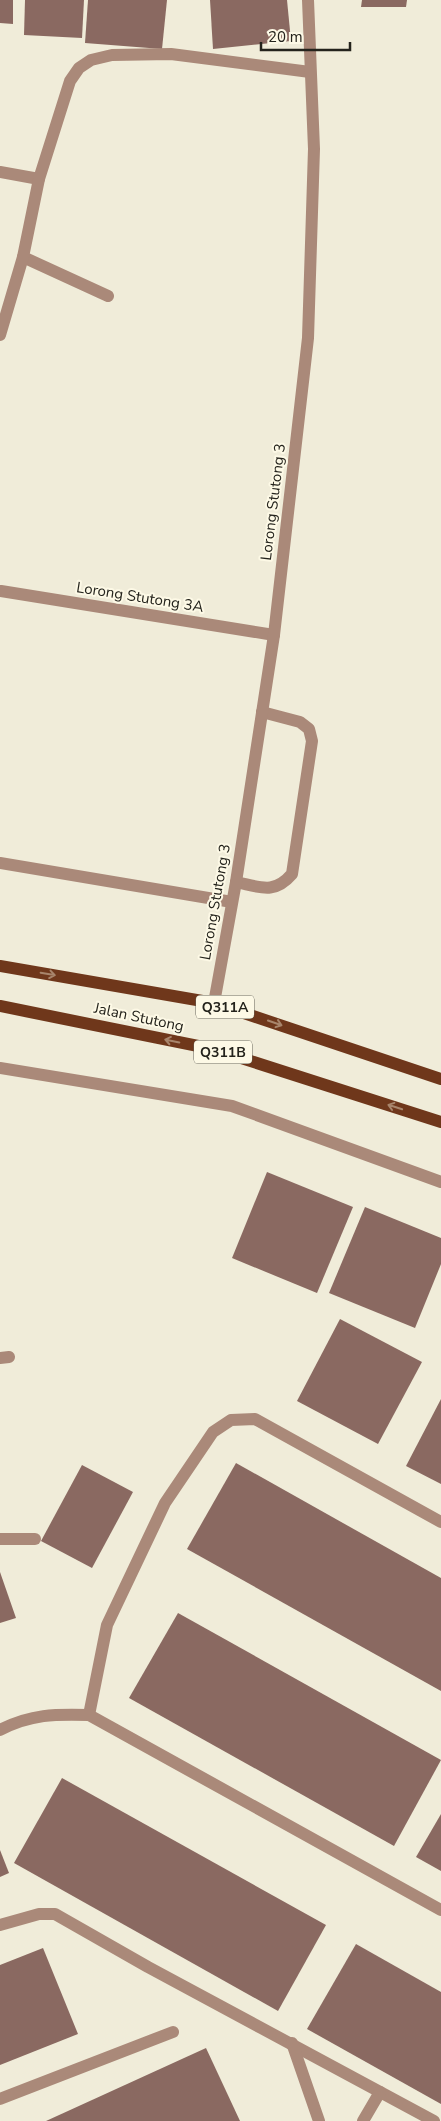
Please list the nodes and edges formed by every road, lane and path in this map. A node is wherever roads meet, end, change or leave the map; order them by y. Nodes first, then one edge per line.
1 (308, 0) edge
2 (310, 72) junction
3 (0, 172) edge
4 (39, 179) junction
5 (23, 257) junction
6 (108, 296) dead end
7 (0, 335) edge
8 (1, 591) edge
9 (274, 635) junction
10 (262, 712) junction
11 (0, 863) edge
12 (236, 882) junction
13 (232, 902) junction
14 (0, 966) edge
15 (214, 1003) junction
16 (0, 1006) edge
17 (0, 1068) edge
18 (441, 1079) edge
19 (441, 1122) edge
20 (441, 1182) edge
21 (441, 1522) edge
22 (35, 1539) dead end
23 (0, 1540) edge
24 (89, 1715) junction
25 (0, 1730) edge
26 (441, 1910) edge
27 (0, 1925) edge
28 (173, 2032) dead end
29 (292, 2043) junction
30 (380, 2092) junction
31 (0, 2099) edge
32 (412, 2116) edge
33 (319, 2121) edge
34 (363, 2121) edge
35 (434, 2121) edge

1 - 2 street, Lorong Stutong 3
2 - 4 street
2 - 9 street, Lorong Stutong 3
3 - 4 street
4 - 5 street
5 - 6 street
5 - 7 street
8 - 9 street, Lorong Stutong 3A
9 - 10 street, Lorong Stutong 3
10 - 12 street, Lorong Stutong 3
10 - 12 street
11 - 13 street
12 - 13 street, Lorong Stutong 3
13 - 15 street, Lorong Stutong 3
14 -> 15 main road, Jalan Stutong / Q311A
15 -> 18 main road, Jalan Stutong / Q311A
19 -> 16 main road, Jalan Stutong / Q311B
17 - 20 street
21 - 24 street
22 - 23 street
24 - 25 street
24 - 26 street
27 - 29 street
28 - 31 street
29 - 30 street
29 - 33 street
30 - 32 street
30 - 34 street
32 - 35 street

